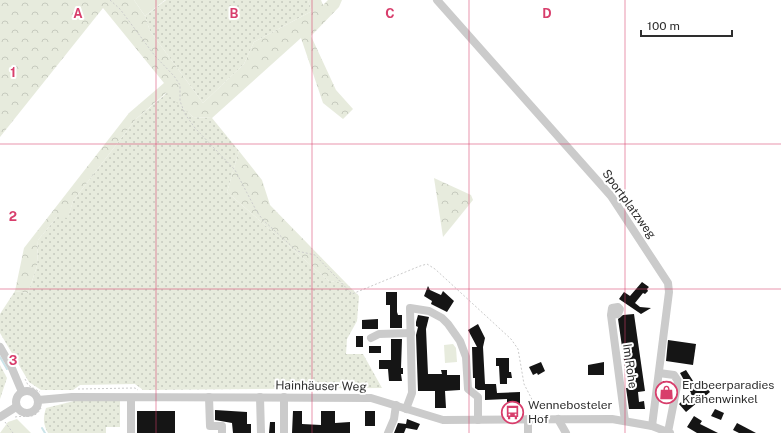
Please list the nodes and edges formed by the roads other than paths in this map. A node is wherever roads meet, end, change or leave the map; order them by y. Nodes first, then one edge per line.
1 (437, 0) edge
2 (611, 315) dead end
3 (410, 333) junction
4 (370, 338) dead end
5 (0, 347) edge
6 (659, 373) junction
7 (22, 392) junction
8 (210, 397) junction
9 (260, 397) junction
10 (284, 397) junction
11 (131, 398) junction
12 (40, 400) junction
13 (396, 406) junction
14 (16, 407) junction
15 (406, 409) junction
16 (2, 419) edge
17 (528, 419) junction
18 (558, 419) junction
19 (478, 420) junction
20 (625, 421) junction
21 (652, 426) junction
22 (669, 432) edge
23 (131, 433) edge
24 (222, 433) edge
25 (260, 433) edge
26 (284, 433) edge
27 (388, 433) edge
28 (528, 433) edge
29 (566, 433) edge

1 - 6 street, Sportplatzweg
2 - 20 street, Im Rohe
3 - 4 street
3 - 15 street
3 - 19 street
5 - 7 street
6 - 21 street, Sportplatzweg
6 - 22 street
7 - 12 street
7 - 14 street
8 - 9 street, Hainhäuser Weg
8 - 11 street, Hainhäuser Weg
8 - 24 street
9 - 10 street, Hainhäuser Weg
9 - 25 street
10 - 13 street, Hainhäuser Weg
10 - 26 street
11 - 12 street, Hainhäuser Weg
11 - 23 street
12 - 14 street
13 - 15 street, Hainhäuser Weg
13 - 27 street
14 - 16 street
15 - 19 street, Hainhäuser Weg
17 - 18 street, Hainhäuser Weg
17 - 19 street, Hainhäuser Weg
17 - 28 street
18 - 20 street, Hainhäuser Weg
18 - 29 street
20 - 21 street, Hainhäuser Weg
21 - 22 street, Hainhäuser Weg

